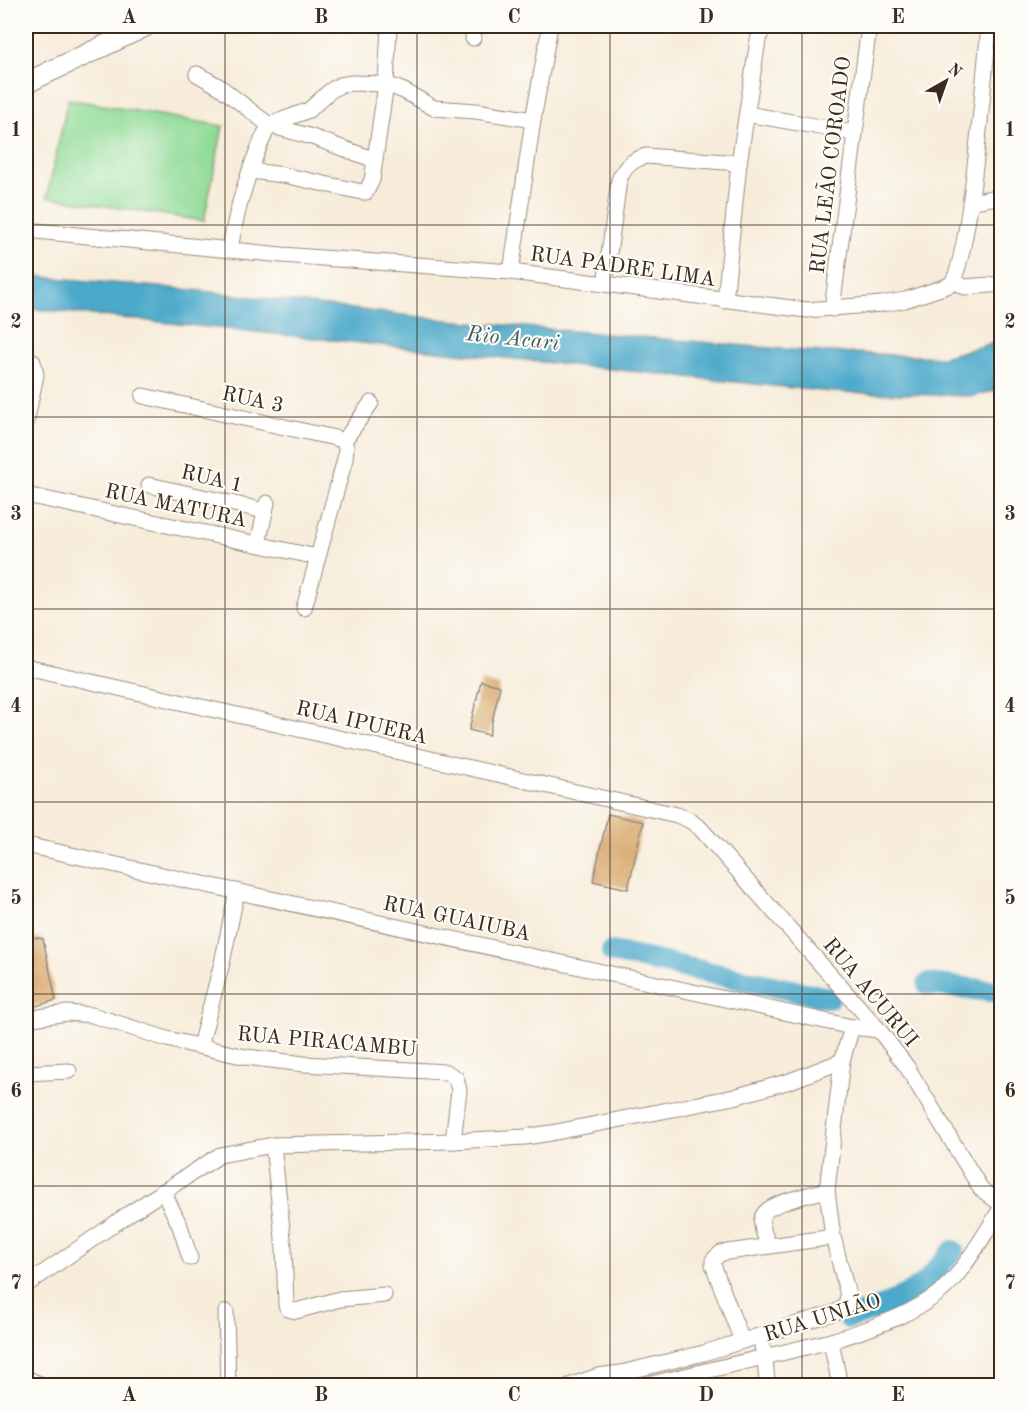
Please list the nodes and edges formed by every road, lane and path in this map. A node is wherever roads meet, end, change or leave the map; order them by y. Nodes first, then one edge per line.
1 (146, 26) edge
2 (389, 26) edge
3 (550, 26) edge
4 (764, 26) edge
5 (869, 26) edge
6 (990, 26) edge
7 (1002, 28) edge
8 (197, 74) dead end
9 (26, 83) edge
10 (386, 84) junction
11 (747, 114) junction
12 (532, 120) junction
13 (269, 125) junction
14 (855, 133) junction
15 (375, 160) junction
16 (739, 163) junction
17 (251, 171) junction
18 (1002, 196) edge
19 (970, 202) junction
20 (26, 230) edge
21 (230, 249) junction
22 (510, 272) junction
23 (954, 281) junction
24 (605, 284) junction
25 (1002, 284) edge
26 (725, 301) junction
27 (832, 309) junction
28 (26, 356) edge
29 (143, 396) dead end
30 (371, 403) dead end
31 (26, 423) edge
32 (345, 446) junction
33 (149, 485) dead end
34 (26, 495) edge
35 (258, 544) junction
36 (317, 557) junction
37 (304, 608) dead end
38 (26, 667) edge
39 (689, 820) joint
40 (26, 845) edge
41 (237, 891) junction
42 (26, 1019) edge
43 (852, 1027) junction
44 (879, 1030) junction
45 (200, 1046) junction
46 (842, 1061) junction
47 (69, 1071) dead end
48 (26, 1072) edge
49 (453, 1141) junction
50 (273, 1145) junction
51 (827, 1190) junction
52 (163, 1191) junction
53 (1002, 1206) edge
54 (833, 1237) junction
55 (769, 1246) junction
56 (190, 1258) dead end
57 (26, 1285) edge
58 (384, 1295) dead end
59 (226, 1312) dead end
60 (759, 1335) junction
61 (742, 1341) junction
62 (831, 1341) junction
63 (765, 1356) junction
64 (26, 1378) edge
65 (44, 1386) edge
66 (228, 1386) edge
67 (569, 1386) edge
68 (643, 1386) edge
69 (766, 1386) edge
70 (840, 1386) edge

1 - 9 street
2 - 10 street
3 - 12 street
4 - 11 street
5 - 14 street, RUA LEÃO COROADO
6 - 7 street
6 - 19 street
8 - 13 street
10 - 12 street
10 - 13 street
10 - 15 street
11 - 14 street
11 - 16 street
12 - 22 street
13 - 15 street
13 - 17 street
14 - 27 street, RUA LEÃO COROADO
15 - 17 street
16 - 24 street
16 - 26 street
17 - 21 street
18 - 19 street
19 - 23 street
20 - 21 street, RUA PADRE LIMA
21 - 22 street, RUA PADRE LIMA
22 - 24 street, RUA PADRE LIMA
23 - 25 street
23 - 27 street, RUA PADRE LIMA
24 - 26 street, RUA PADRE LIMA
26 - 27 street, RUA PADRE LIMA
28 - 31 street
29 - 32 street, RUA 3
30 - 32 street
32 - 36 street
33 - 35 street, RUA 1
34 - 35 street, RUA MATURA
35 - 36 street, RUA MATURA
36 - 37 street
38 - 39 street, RUA IPUERA
39 - 44 street, RUA ACURUI
40 - 41 street, RUA GUAIUBA
41 - 43 street, RUA GUAIUBA
41 - 45 street
42 - 45 street, RUA PIRACAMBU
43 - 44 street, RUA GUAIUBA
43 - 46 street
44 - 53 street, RUA ACURUI
45 - 49 street, RUA PIRACAMBU
46 - 49 street
46 - 51 street
47 - 48 street
49 - 50 street
50 - 52 street
50 - 58 street
51 - 54 street
51 - 55 street
52 - 56 street
52 - 57 street
53 - 62 street, RUA UNIÃO
54 - 55 street
54 - 60 street
55 - 61 street
59 - 66 street
60 - 61 street
60 - 63 street
61 - 67 street
62 - 63 street, RUA UNIÃO
62 - 70 street
63 - 68 street, RUA UNIÃO
63 - 69 street
64 - 65 street

